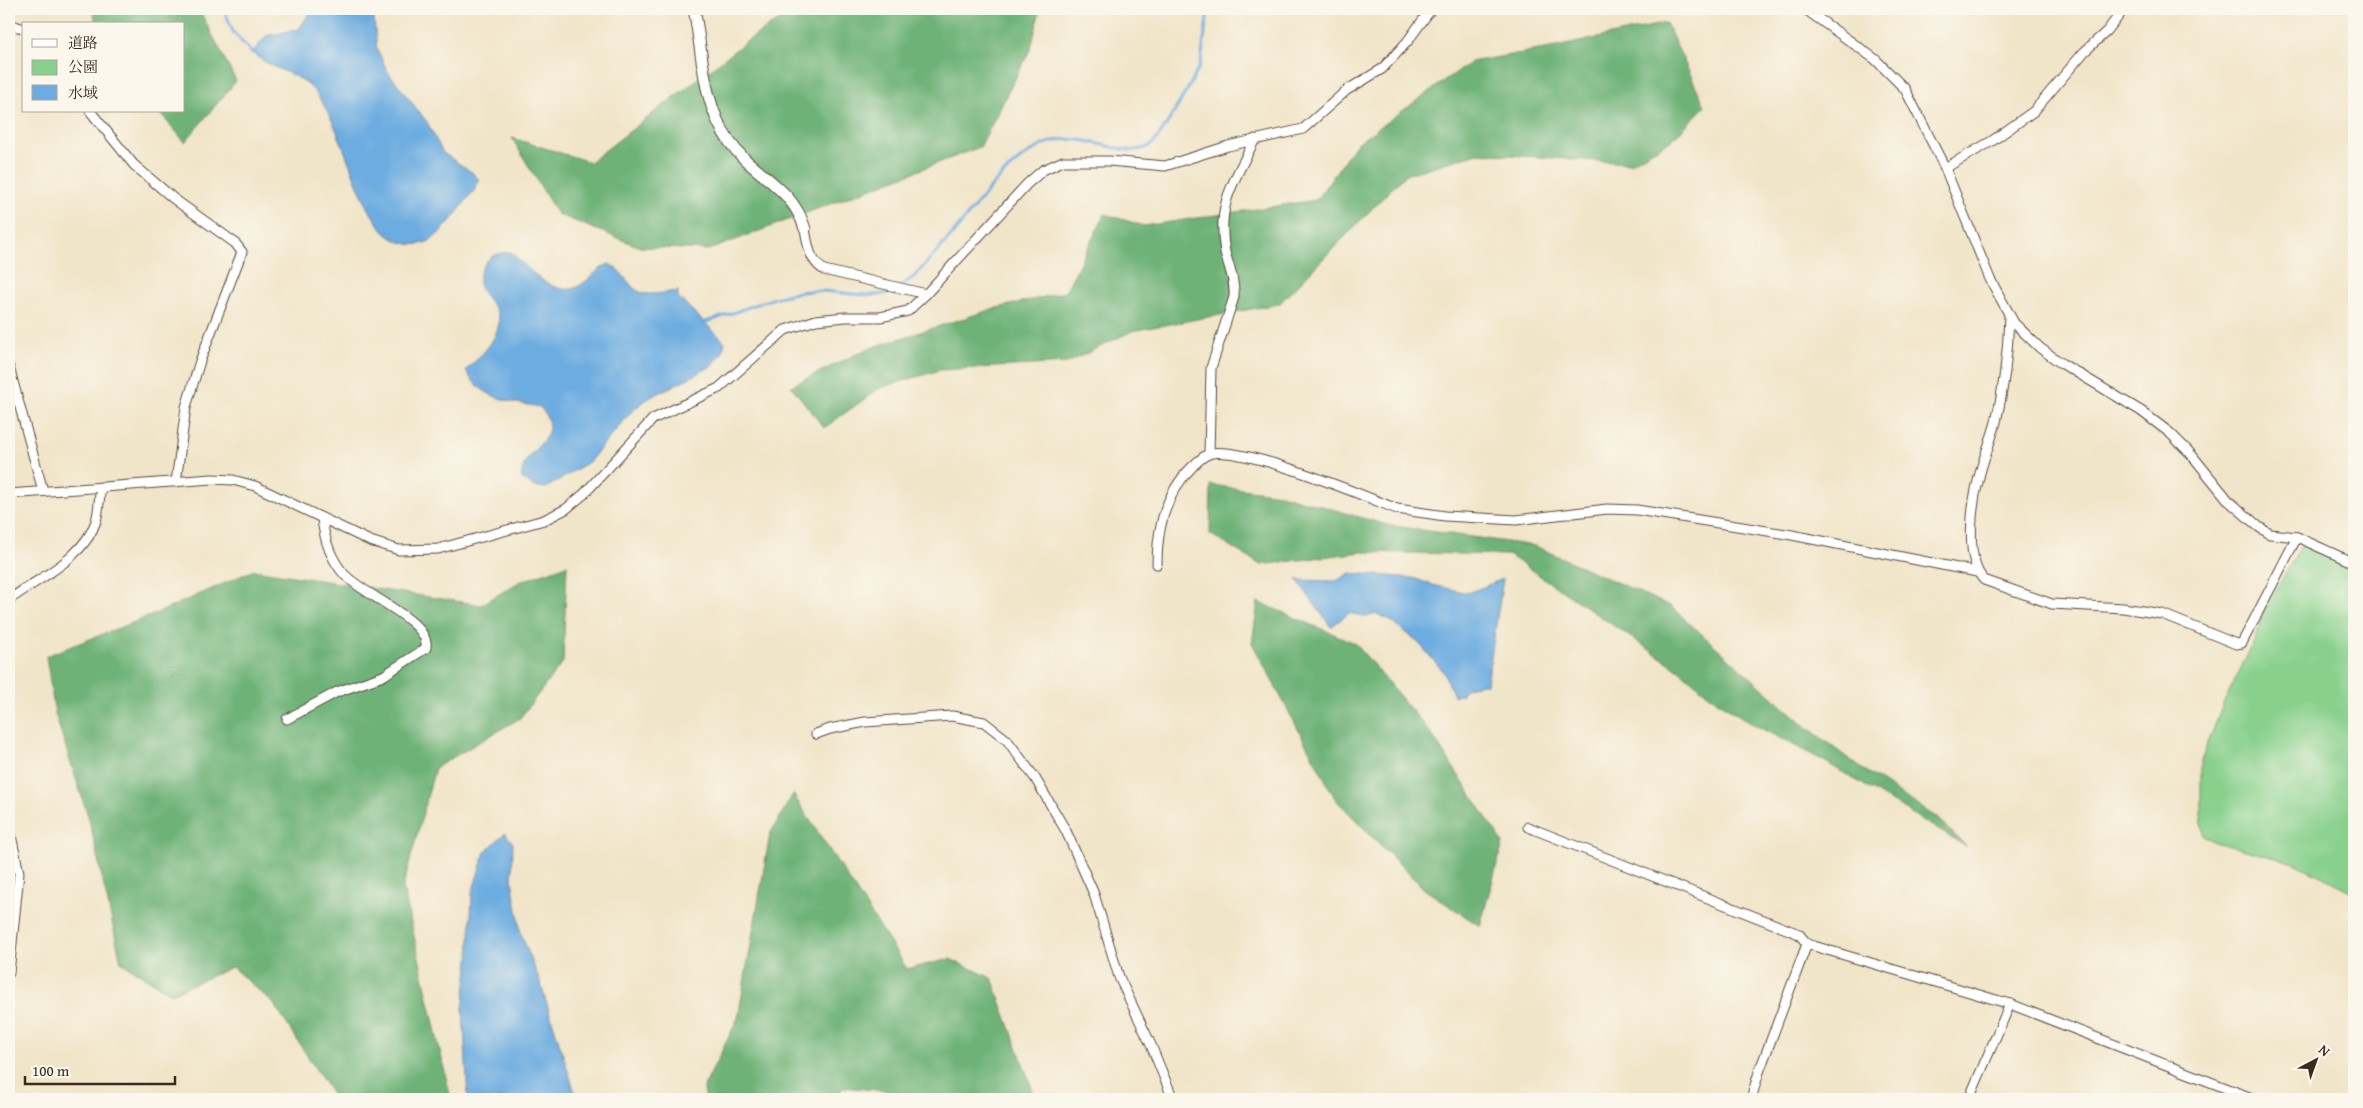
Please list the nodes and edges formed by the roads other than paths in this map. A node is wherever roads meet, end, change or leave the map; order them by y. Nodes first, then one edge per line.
1 (694, 9) edge
2 (1431, 9) edge
3 (1805, 9) edge
4 (2124, 9) edge
5 (9, 24) edge
6 (22, 28) edge
7 (91, 112) edge
8 (1255, 140) junction
9 (1944, 168) junction
10 (805, 229) joint
11 (926, 294) junction
12 (2009, 316) junction
13 (9, 367) edge
14 (1209, 454) junction
15 (176, 482) junction
16 (101, 487) junction
17 (43, 492) junction
18 (9, 494) edge
19 (322, 518) junction
20 (2297, 537) junction
21 (2354, 562) edge
22 (1157, 564) dead end
23 (1977, 572) junction
24 (9, 600) edge
25 (287, 719) dead end
26 (816, 734) dead end
27 (9, 826) edge
28 (1528, 827) dead end
29 (1807, 944) junction
30 (9, 973) edge
31 (2010, 1004) junction
32 (1173, 1099) edge
33 (1751, 1099) edge
34 (1969, 1099) edge
35 (2254, 1099) edge

1 - 10 street
2 - 8 street
3 - 9 street
4 - 9 street
5 - 6 street
7 - 15 street
8 - 11 street
8 - 14 street
9 - 12 street
10 - 11 street
11 - 19 street
12 - 20 street
12 - 23 street
13 - 17 street
14 - 22 street
14 - 23 street
15 - 16 street
15 - 19 street
16 - 17 street
16 - 24 street
17 - 18 street
19 - 25 street
20 - 21 street
20 - 23 street
26 - 32 street
27 - 30 street
28 - 29 street
29 - 31 street
29 - 33 street
31 - 34 street
31 - 35 street

